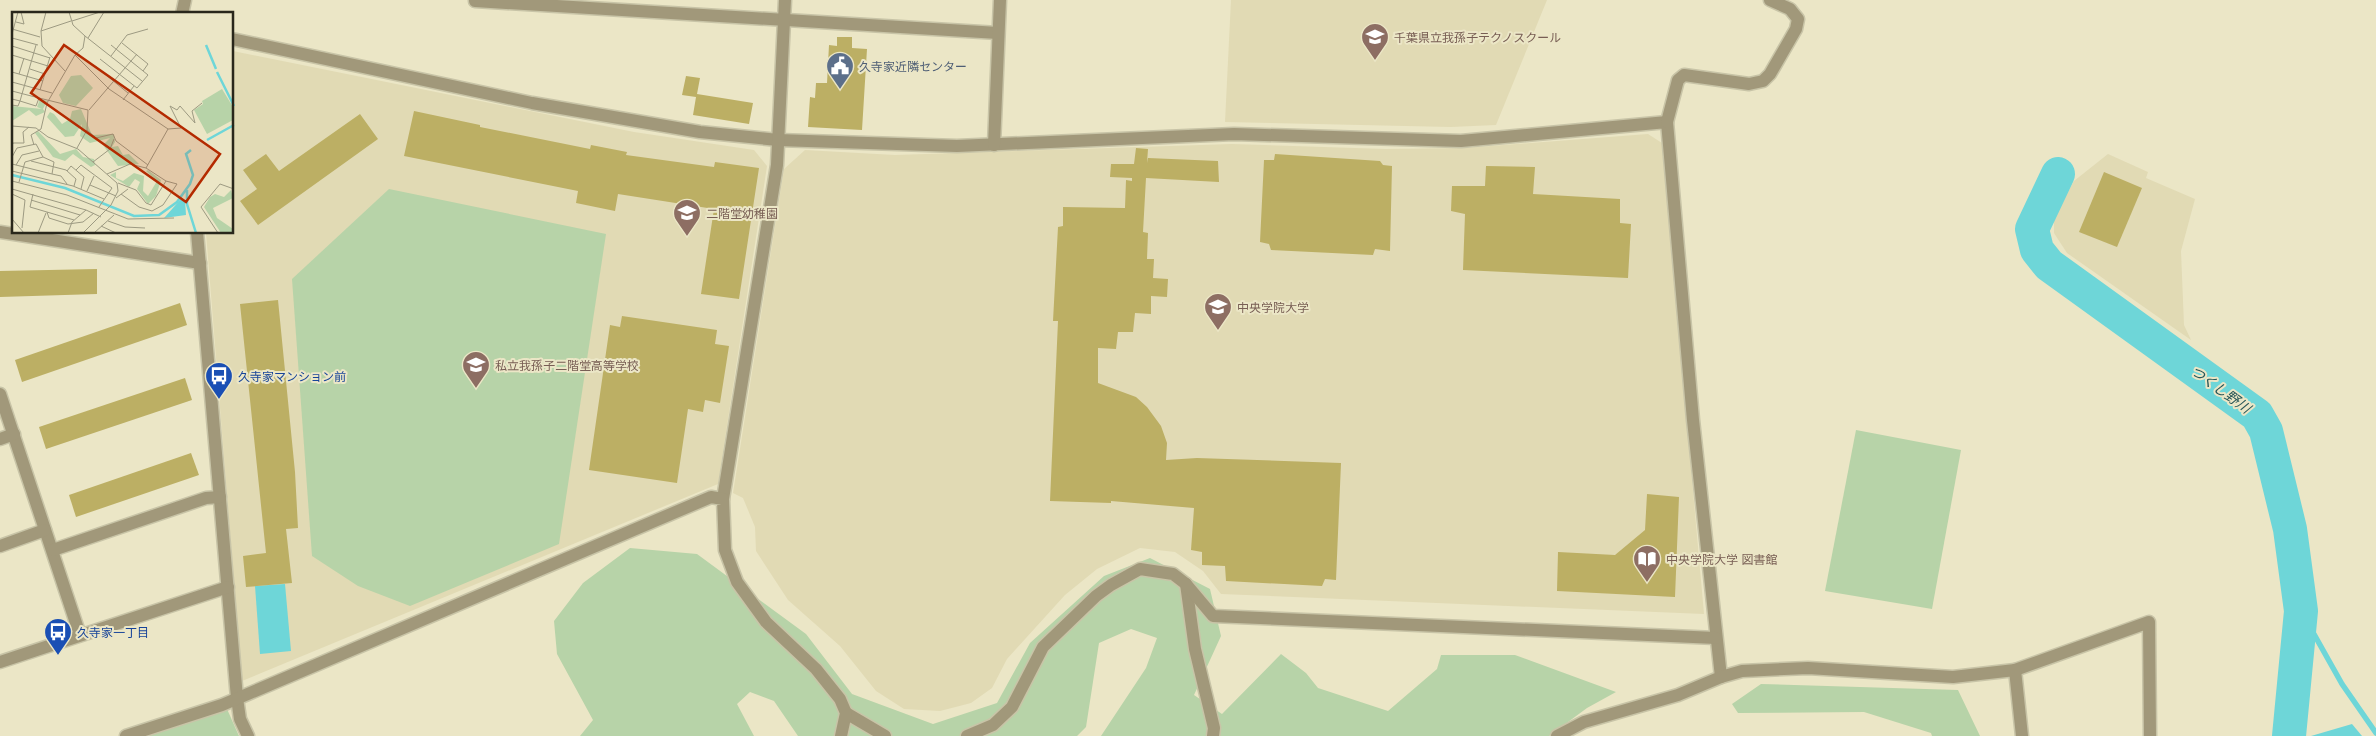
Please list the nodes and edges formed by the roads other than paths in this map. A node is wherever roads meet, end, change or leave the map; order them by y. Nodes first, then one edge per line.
1 (785, 0) edge
2 (1000, 0) edge
3 (1770, 0) edge
4 (475, 1) edge
5 (543, 2) edge
6 (784, 20) junction
7 (998, 33) junction
8 (234, 39) edge
9 (1667, 122) junction
10 (778, 140) junction
11 (994, 145) junction
12 (13, 234) edge
13 (197, 234) edge
14 (200, 263) junction
15 (0, 394) edge
16 (14, 434) junction
17 (0, 439) edge
18 (220, 496) junction
19 (723, 499) junction
20 (45, 530) junction
21 (0, 546) edge
22 (53, 550) junction
23 (1186, 584) junction
24 (228, 587) junction
25 (80, 635) junction
26 (1716, 638) junction
27 (0, 662) edge
28 (2015, 670) junction
29 (1721, 677) junction
30 (237, 698) junction
31 (846, 713) junction
32 (125, 736) edge
33 (248, 736) edge
34 (841, 736) edge
35 (885, 736) edge
36 (967, 736) edge
37 (1213, 736) edge
38 (1557, 736) edge
39 (2022, 736) edge
40 (2150, 736) edge

1 - 6 street
2 - 7 street
3 - 9 street
4 - 5 street
5 - 6 street
6 - 7 street
6 - 10 street
7 - 11 street
8 - 10 street
9 - 11 street
9 - 26 street
10 - 11 street
10 - 19 street
12 - 14 street
13 - 14 street
14 - 18 street
15 - 16 street
16 - 17 street
16 - 20 street
18 - 22 street
18 - 24 street
19 - 30 street
19 - 31 street
20 - 21 street
20 - 22 street
22 - 25 street
23 - 26 street
23 - 36 street
23 - 37 street
24 - 25 street
24 - 30 street
25 - 27 street
26 - 29 street
28 - 29 street
28 - 39 street
28 - 40 street
29 - 38 street
30 - 32 street
30 - 33 street
31 - 34 street
31 - 35 street

